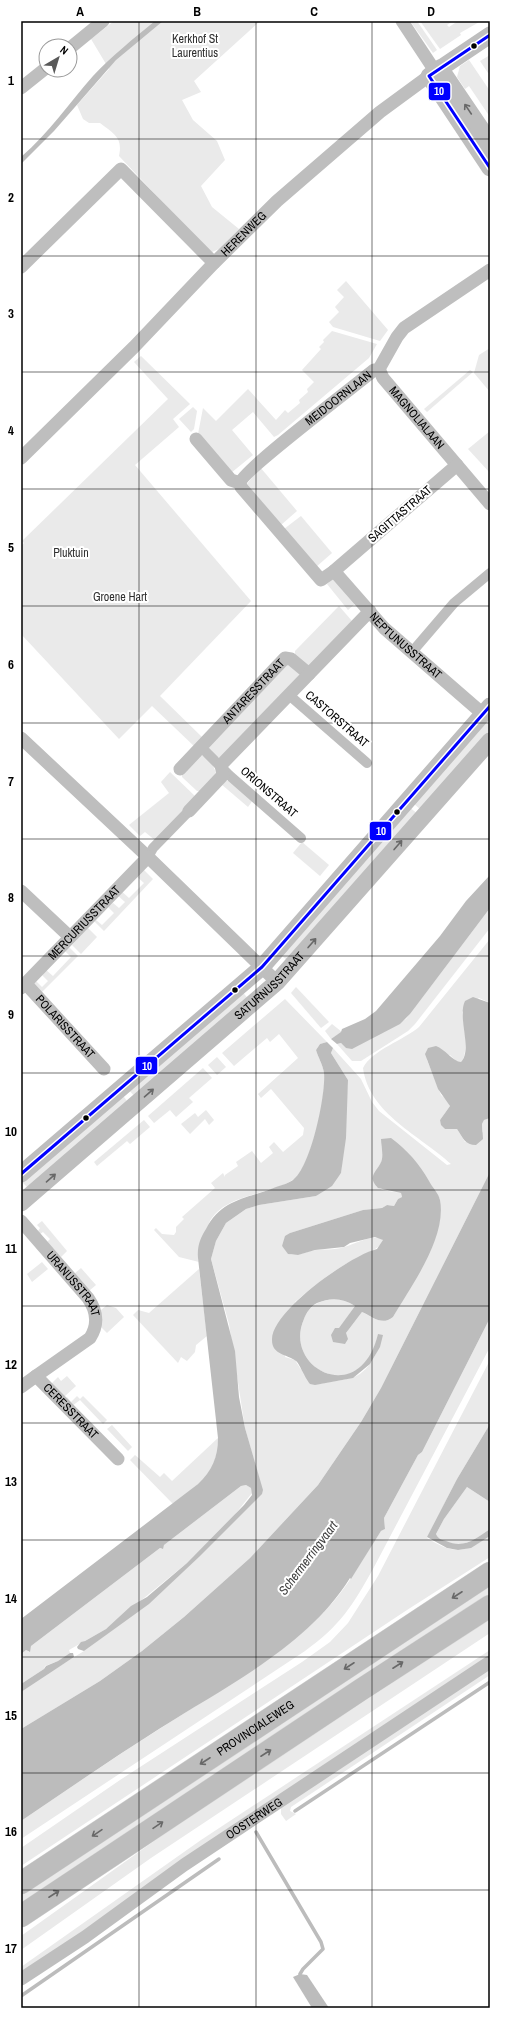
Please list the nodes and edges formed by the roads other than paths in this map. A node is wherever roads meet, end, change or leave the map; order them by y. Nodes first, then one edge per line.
1 (103, 21) edge
2 (402, 21) edge
3 (490, 35) edge
4 (78, 41) edge
5 (435, 71) junction
6 (38, 74) edge
7 (21, 88) edge
8 (490, 142) edge
9 (490, 168) edge
10 (214, 263) junction
11 (21, 267) edge
12 (490, 270) edge
13 (379, 369) junction
14 (196, 439) dead end
15 (21, 458) edge
16 (457, 465) junction
17 (240, 483) junction
18 (490, 504) edge
19 (339, 567) junction
20 (490, 573) edge
21 (370, 611) junction
22 (412, 652) junction
23 (309, 674) junction
24 (289, 695) junction
25 (487, 710) edge
26 (21, 738) edge
27 (490, 741) edge
28 (201, 747) junction
29 (367, 762) dead end
30 (221, 765) junction
31 (180, 769) dead end
32 (189, 811) joint
33 (301, 838) dead end
34 (148, 857) junction
35 (21, 891) edge
36 (70, 937) junction
37 (262, 967) junction
38 (277, 982) junction
39 (24, 986) edge
40 (104, 1069) dead end
41 (21, 1174) edge
42 (21, 1203) edge
43 (21, 1221) edge
44 (36, 1376) junction
45 (21, 1387) edge
46 (118, 1459) dead end
47 (490, 1573) edge
48 (490, 1606) edge
49 (490, 1662) edge
50 (21, 1883) edge
51 (21, 1916) edge
52 (21, 1979) edge

1 - 4 street
2 - 5 street
3 - 5 street, HERENWEG
8 -> 5 street
5 - 9 street
5 - 10 street, HERENWEG
6 - 7 street
10 - 11 street
10 - 15 street, HERENWEG
12 - 13 street, MEIDOORNLAAN
13 - 16 street, MAGNOLIALAAN
13 - 17 street, MEIDOORNLAAN
14 - 17 street
16 - 18 street, MAGNOLIALAAN
16 - 19 street, SAGITTASTRAAT
17 - 19 street
19 - 21 street, NEPTUNUSSTRAAT
20 - 22 street
21 - 22 street, NEPTUNUSSTRAAT
21 - 23 street
22 - 25 street, NEPTUNUSSTRAAT
23 - 24 street
23 - 28 street, ANTARESSTRAAT
24 - 29 street, CASTORSTRAAT
24 - 30 street
25 - 37 street, SATURNUSSTRAAT
26 - 34 street
38 -> 27 street, SATURNUSSTRAAT
28 - 30 street
28 - 31 street, ANTARESSTRAAT
30 - 32 street
30 - 33 street, ORIONSTRAAT
32 - 34 street
34 - 36 street, MERCURIUSSTRAAT
34 - 37 street
35 - 36 street
36 - 39 street, MERCURIUSSTRAAT
37 - 38 street
37 - 41 street, SATURNUSSTRAAT
42 -> 38 street, SATURNUSSTRAAT
39 - 40 street, POLARISSTRAAT
43 - 44 street, URANUSSTRAAT
44 - 45 street, CERESSTRAAT
44 - 46 street, CERESSTRAAT
47 -> 50 highway, PROVINCIALEWEG
51 -> 48 highway
49 - 52 street, OOSTERWEG

